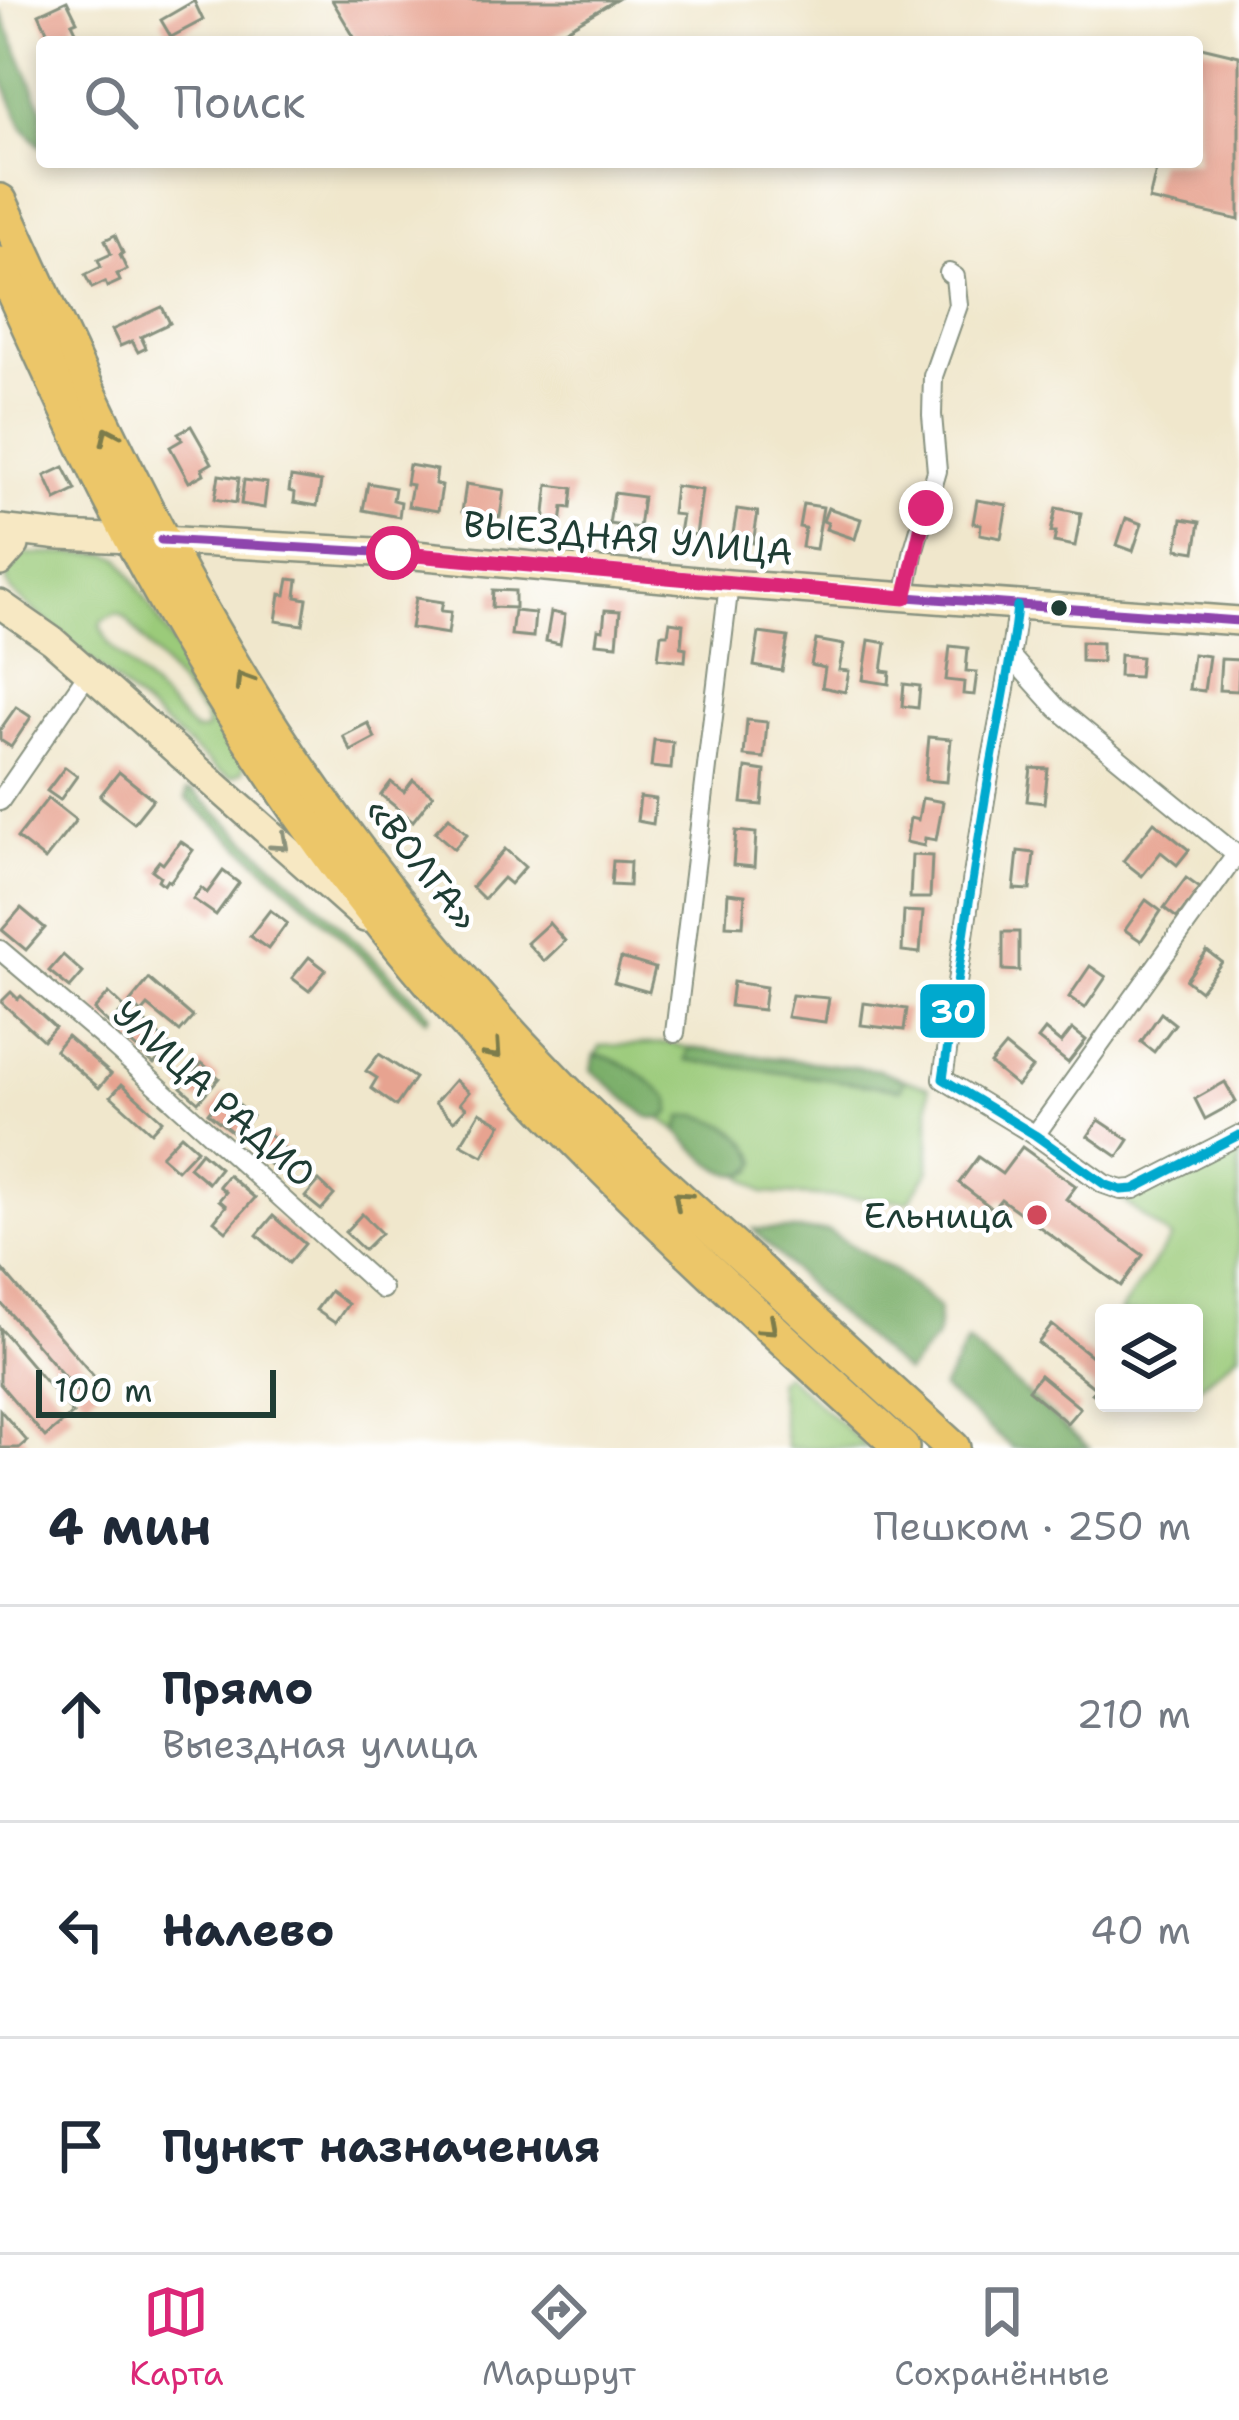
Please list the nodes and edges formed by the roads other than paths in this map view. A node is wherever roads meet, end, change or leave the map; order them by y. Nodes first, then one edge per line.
1 (0, 201) edge
2 (0, 264) edge
3 (949, 272) dead end
4 (146, 540) junction
5 (4, 546) edge
6 (729, 584) junction
7 (905, 598) junction
8 (1, 604) edge
9 (1017, 606) junction
10 (1239, 621) edge
11 (1012, 658) junction
12 (88, 672) junction
13 (0, 801) edge
14 (1237, 856) edge
15 (0, 950) edge
16 (416, 964) junction
17 (675, 1033) dead end
18 (1035, 1135) junction
19 (1239, 1135) edge
20 (382, 1289) dead end
21 (902, 1448) edge
22 (953, 1448) edge

4 -> 1 highway, «ВОЛГА»
2 - 4 highway, «ВОЛГА»
3 - 7 street
4 - 5 main road, ВЫЕЗДНАЯ УЛИЦА
4 - 6 main road, ВЫЕЗДНАЯ УЛИЦА
4 - 16 highway, «ВОЛГА»
22 -> 4 highway, «ВОЛГА»
6 - 7 main road, ВЫЕЗДНАЯ УЛИЦА
6 - 17 street
7 - 9 main road, ВЫЕЗДНАЯ УЛИЦА
8 - 12 main road
9 - 10 main road, ВЫЕЗДНАЯ УЛИЦА
9 - 11 street
11 - 14 street
11 - 18 street
12 - 13 street
12 -> 16 main road
14 - 18 street
15 - 20 street, УЛИЦА РАДИО
16 -> 21 highway, «ВОЛГА»
18 - 19 street

